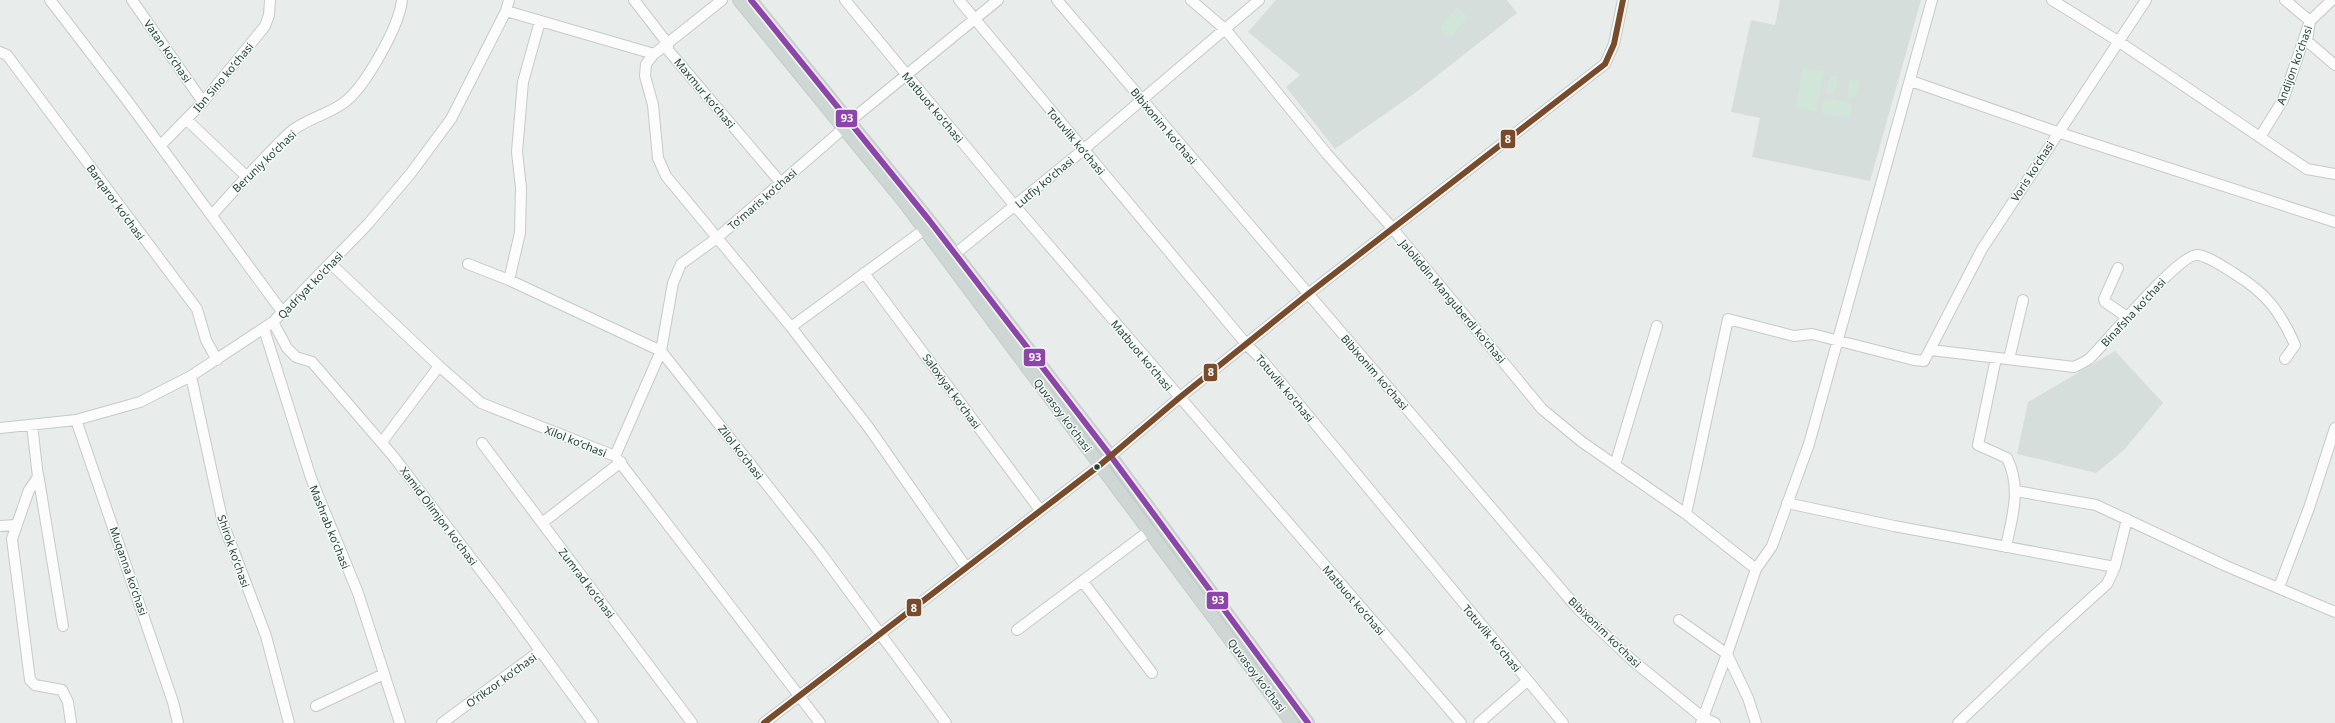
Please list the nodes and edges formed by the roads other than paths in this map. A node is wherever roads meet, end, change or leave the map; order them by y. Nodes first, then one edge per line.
1 (50, 0) edge
2 (132, 0) edge
3 (270, 0) edge
4 (402, 0) edge
5 (509, 0) edge
6 (634, 0) edge
7 (722, 0) edge
8 (739, 0) edge
9 (751, 0) edge
10 (845, 0) edge
11 (959, 0) edge
12 (998, 0) edge
13 (1057, 0) edge
14 (1191, 0) edge
15 (1259, 0) edge
16 (1623, 0) edge
17 (1932, 0) edge
18 (2052, 0) edge
19 (2146, 0) edge
20 (2284, 0) edge
21 (2332, 0) edge
22 (506, 11) junction
23 (975, 19) junction
24 (540, 21) junction
25 (2310, 21) junction
26 (1226, 30) junction
27 (2118, 41) junction
28 (668, 44) junction
29 (0, 52) edge
30 (654, 54) junction
31 (2335, 65) edge
32 (907, 75) junction
33 (1911, 81) junction
34 (1141, 99) junction
35 (203, 102) junction
36 (187, 120) junction
37 (847, 124) junction
38 (2057, 132) junction
39 (2260, 137) junction
40 (161, 145) junction
41 (1083, 150) junction
42 (2335, 174) edge
43 (246, 176) junction
44 (782, 183) junction
45 (1015, 206) junction
46 (212, 215) junction
47 (2335, 222) edge
48 (922, 226) junction
49 (1393, 229) junction
50 (717, 238) junction
51 (955, 254) junction
52 (331, 264) junction
53 (468, 264) dead end
54 (2118, 268) dead end
55 (864, 272) junction
56 (509, 280) junction
57 (1308, 294) junction
58 (2022, 300) dead end
59 (283, 313) junction
60 (2127, 317) junction
61 (273, 322) junction
62 (1657, 326) dead end
63 (791, 327) junction
64 (264, 329) junction
65 (1838, 342) junction
66 (1247, 345) junction
67 (1931, 350) junction
68 (661, 351) junction
69 (1996, 358) junction
70 (2009, 359) junction
71 (2285, 359) dead end
72 (217, 360) junction
73 (438, 366) junction
74 (191, 376) junction
75 (1179, 398) junction
76 (76, 420) junction
77 (32, 426) junction
78 (0, 428) edge
79 (2335, 428) edge
80 (382, 442) junction
81 (482, 443) dead end
82 (1110, 455) junction
83 (618, 459) junction
84 (1100, 465) junction
85 (1615, 465) junction
86 (38, 474) junction
87 (2016, 491) junction
88 (1788, 503) junction
89 (1040, 510) junction
90 (1686, 514) junction
91 (2127, 519) junction
92 (542, 523) junction
93 (16, 524) junction
94 (0, 526) edge
95 (1150, 531) junction
96 (2006, 547) junction
97 (966, 567) junction
98 (2114, 567) junction
99 (1756, 569) junction
100 (1083, 582) junction
101 (2279, 587) junction
102 (2335, 612) edge
103 (1679, 620) dead end
104 (63, 626) dead end
105 (1017, 630) dead end
106 (880, 634) junction
107 (540, 651) junction
108 (1727, 654) junction
109 (384, 674) junction
110 (1152, 674) dead end
111 (1527, 681) junction
112 (800, 696) junction
113 (316, 706) dead end
114 (1702, 720) edge
115 (71, 723) edge
116 (178, 723) edge
117 (289, 723) edge
118 (400, 723) edge
119 (442, 723) edge
120 (593, 723) edge
121 (692, 723) edge
122 (764, 723) edge
123 (820, 723) edge
124 (946, 723) edge
125 (1292, 723) edge
126 (1308, 723) edge
127 (1461, 723) edge
128 (1479, 723) edge
129 (1563, 723) edge
130 (1714, 723) edge
131 (1756, 723) edge
132 (1958, 723) edge

1 - 40 street
2 - 35 street, Vatan koʻchasi
3 - 35 street, Ibn Sino koʻchasi
4 - 43 street, Beruniy koʻchasi
5 - 22 street, Qadriyat ko'chasi
6 - 28 street, Maxmur koʻchasi
7 - 28 street
8 - 37 main road, Quvasoy koʻchasi
9 - 37 main road, Quvasoy koʻchasi
10 - 32 street, Matbuot koʻchasi
11 - 23 street, Totuvlik koʻchasi
12 - 23 street, Toʻmaris koʻchasi
13 - 34 street, Bibixonim koʻchasi
14 - 26 street, Jaloliddin Manguberdi ko'chasi
15 - 26 street, Lutfiy koʻchasi
16 - 49 street
17 - 33 street
18 - 27 street
19 - 27 street, Voris koʻchasi
20 - 25 street, Andijon koʻchasi
21 - 25 street
22 - 24 street
22 - 52 street, Qadriyat ko'chasi
23 - 32 street, Toʻmaris koʻchasi
23 - 41 street, Totuvlik koʻchasi
24 - 30 street
24 - 56 street
25 - 31 street
25 - 39 street, Andijon koʻchasi
26 - 34 street, Lutfiy koʻchasi
26 - 49 street, Jaloliddin Manguberdi ko'chasi
27 - 38 street, Voris koʻchasi
27 - 39 street
28 - 30 street
28 - 44 street, Maxmur koʻchasi
29 - 72 street, Barqaror koʻchasi
30 - 50 street
32 - 37 street, Toʻmaris koʻchasi
32 - 45 street, Matbuot koʻchasi
33 - 38 street
33 - 65 street
34 - 41 street, Lutfiy koʻchasi
34 - 57 street, Bibixonim koʻchasi
35 - 36 street, Ibn Sino koʻchasi
36 - 40 street, Ibn Sino koʻchasi
36 - 43 street
37 - 44 street, Toʻmaris koʻchasi
37 - 48 main road, Quvasoy koʻchasi
37 - 51 main road, Quvasoy koʻchasi
38 - 47 street
38 - 67 street, Voris koʻchasi
39 - 42 street
40 - 46 street
41 - 45 street, Lutfiy koʻchasi
41 - 66 street, Totuvlik koʻchasi
43 - 46 street, Beruniy koʻchasi
44 - 50 street, Toʻmaris koʻchasi
45 - 51 street, Lutfiy koʻchasi
45 - 75 street, Matbuot koʻchasi
46 - 59 street
48 - 55 street
48 - 84 main road, Quvasoy koʻchasi
49 - 57 street
49 - 85 street, Jaloliddin Manguberdi ko'chasi
50 - 63 street
50 - 68 street, Toʻmaris koʻchasi
51 - 82 main road, Quvasoy koʻchasi
52 - 59 street, Qadriyat ko'chasi
52 - 73 street, Xilol koʻchasi
53 - 56 street, Zilol koʻchasi
54 - 60 street
55 - 63 street
55 - 89 street, Saloxiyat koʻchasi
56 - 68 street, Zilol koʻchasi
57 - 66 street
57 - 114 street, Bibixonim koʻchasi
58 - 70 street
59 - 61 street, Qadriyat ko'chasi
60 - 70 street, Binafsha koʻchasi
60 - 71 street, Binafsha koʻchasi
61 - 64 street, Qadriyat ko'chasi
61 - 80 street, Xamid Olimjon koʻchasi
62 - 85 street
63 - 97 street
64 - 72 street, Qadriyat ko'chasi
64 - 109 street, Mashrab koʻchasi
65 - 67 street
65 - 88 street
65 - 90 street
66 - 75 street
66 - 111 street, Totuvlik koʻchasi
67 - 69 street, Binafsha koʻchasi
68 - 83 street, Toʻmaris koʻchasi
68 - 106 street, Zilol koʻchasi
69 - 70 street, Binafsha koʻchasi
69 - 87 street
72 - 74 street, Qadriyat ko'chasi
73 - 80 street
73 - 83 street, Xilol koʻchasi
74 - 76 street, Qadriyat ko'chasi
74 - 117 street, Shirok koʻchasi
75 - 82 street
75 - 127 street, Matbuot koʻchasi
76 - 77 street, Qadriyat ko'chasi
76 - 116 street, Muqanna koʻchasi
77 - 78 street, Qadriyat ko'chasi
77 - 86 street
79 - 101 street
80 - 107 street, Xamid Olimjon koʻchasi
81 - 92 street, Zumrad koʻchasi
82 - 84 street
82 - 126 main road, Quvasoy koʻchasi
83 - 92 street
83 - 112 street
84 - 89 street
84 - 95 main road, Quvasoy koʻchasi
85 - 90 street, Jaloliddin Manguberdi ko'chasi
86 - 93 street
86 - 104 street
87 - 91 street
87 - 96 street
88 - 96 street
88 - 99 street
89 - 97 street
90 - 99 street, Jaloliddin Manguberdi ko'chasi
91 - 98 street
91 - 101 street
92 - 121 street, Zumrad koʻchasi
93 - 94 street
93 - 115 street
95 - 100 street
95 - 125 main road, Quvasoy koʻchasi
96 - 98 street
97 - 106 street
98 - 132 street
99 - 108 street
100 - 105 street
100 - 110 street
101 - 102 street
103 - 108 street
106 - 112 street
106 - 124 street, Zilol koʻchasi
107 - 119 street, Oʻrikzor koʻchasi
107 - 120 street, Xamid Olimjon koʻchasi
108 - 114 street
108 - 131 street
109 - 113 street
109 - 118 street, Mashrab koʻchasi
111 - 128 street
111 - 129 street, Totuvlik koʻchasi
112 - 122 street
112 - 123 street
114 - 130 street, Bibixonim koʻchasi

